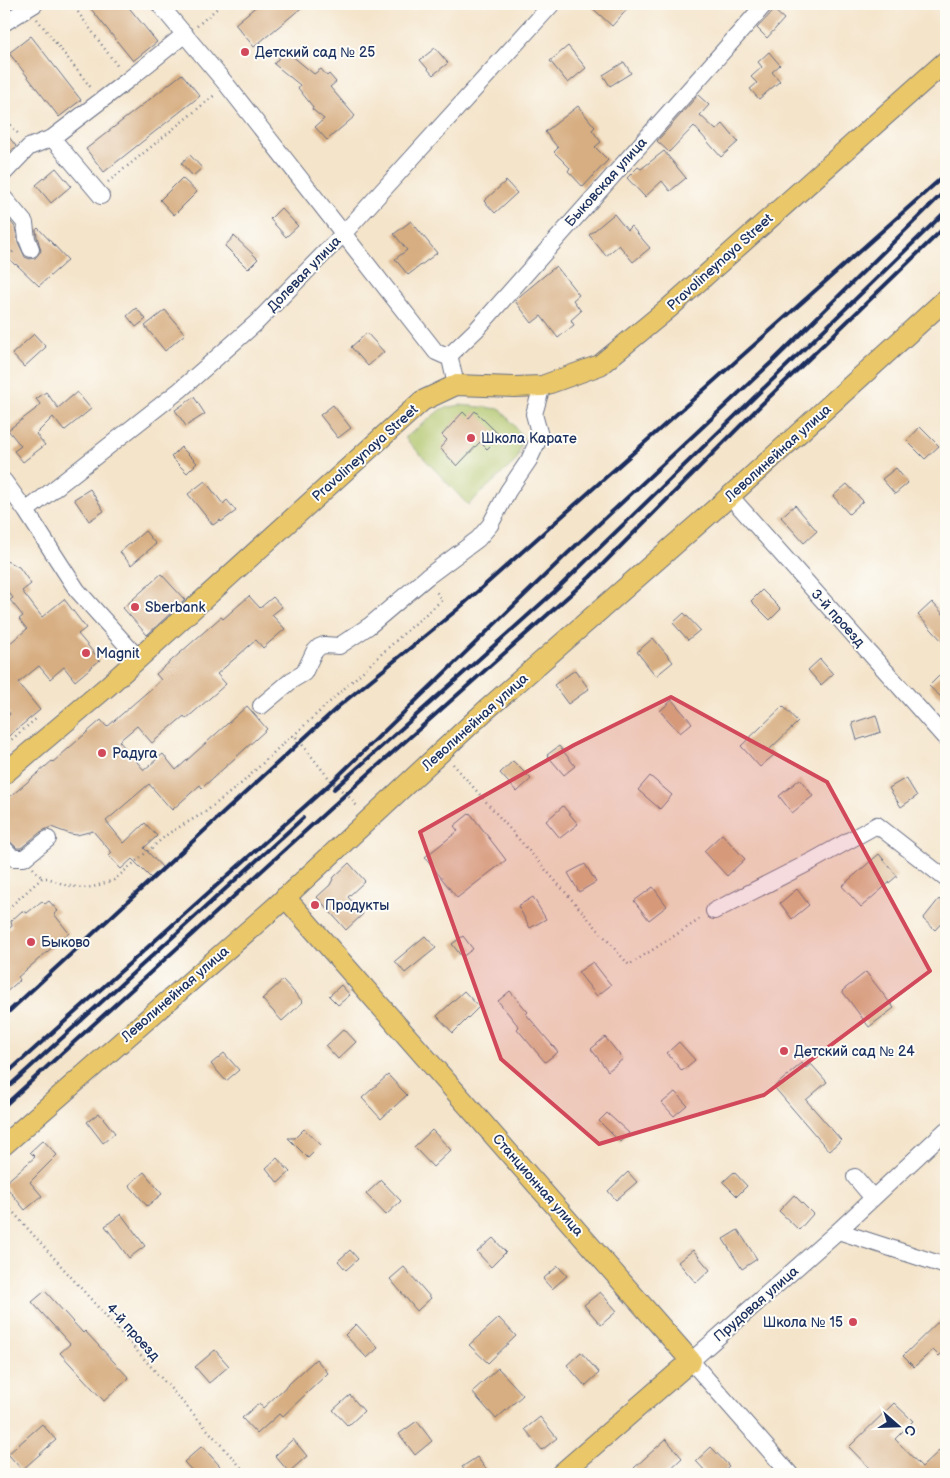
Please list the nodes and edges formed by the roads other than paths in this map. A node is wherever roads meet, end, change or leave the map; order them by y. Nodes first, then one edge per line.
1 (159, 4) edge
2 (552, 4) edge
3 (765, 4) edge
4 (31, 6) edge
5 (4, 23) edge
6 (185, 34) junction
7 (946, 61) edge
8 (52, 138) junction
9 (4, 173) edge
10 (99, 194) road end
11 (4, 198) edge
12 (344, 233) junction
13 (31, 249) dead end
14 (946, 299) edge
15 (447, 355) junction
16 (456, 385) junction
17 (542, 386) junction
18 (4, 481) edge
19 (730, 496) junction
20 (26, 511) junction
21 (138, 658) junction
22 (261, 706) dead end
23 (943, 730) edge
24 (4, 774) edge
25 (48, 839) dead end
26 (4, 848) edge
27 (946, 879) edge
28 (285, 897) junction
29 (714, 911) road end
30 (946, 1130) edge
31 (4, 1145) edge
32 (856, 1177) dead end
33 (873, 1198) junction
34 (838, 1232) junction
35 (946, 1266) edge
36 (691, 1361) junction
37 (562, 1474) edge
38 (790, 1474) edge

1 - 6 street
2 - 12 street, Долевая улица
3 - 15 street, Быковская улица
4 - 5 street
6 - 8 street
6 - 12 street
7 - 17 main road, Pravolineynaya Street
8 - 9 street
8 - 10 street
11 - 13 street
12 - 15 street
12 - 20 street, Долевая улица
14 - 19 main road, Леволинейная улица
15 - 16 street
16 - 17 main road, Pravolineynaya Street
16 - 21 main road, Pravolineynaya Street
17 - 22 street
18 - 20 street
19 - 23 street, 3-й проезд
19 - 28 main road, Леволинейная улица
20 - 21 street
21 - 24 main road, Pravolineynaya Street
25 - 26 street
27 - 29 street
28 - 31 main road, Леволинейная улица
28 - 36 main road, Станционная улица
30 - 33 street, Прудовая улица
32 - 33 street
33 - 34 street, Прудовая улица
34 - 35 street
34 - 36 street, Прудовая улица
36 - 37 main road, Прудовая улица
36 - 38 street, Станционная улица

